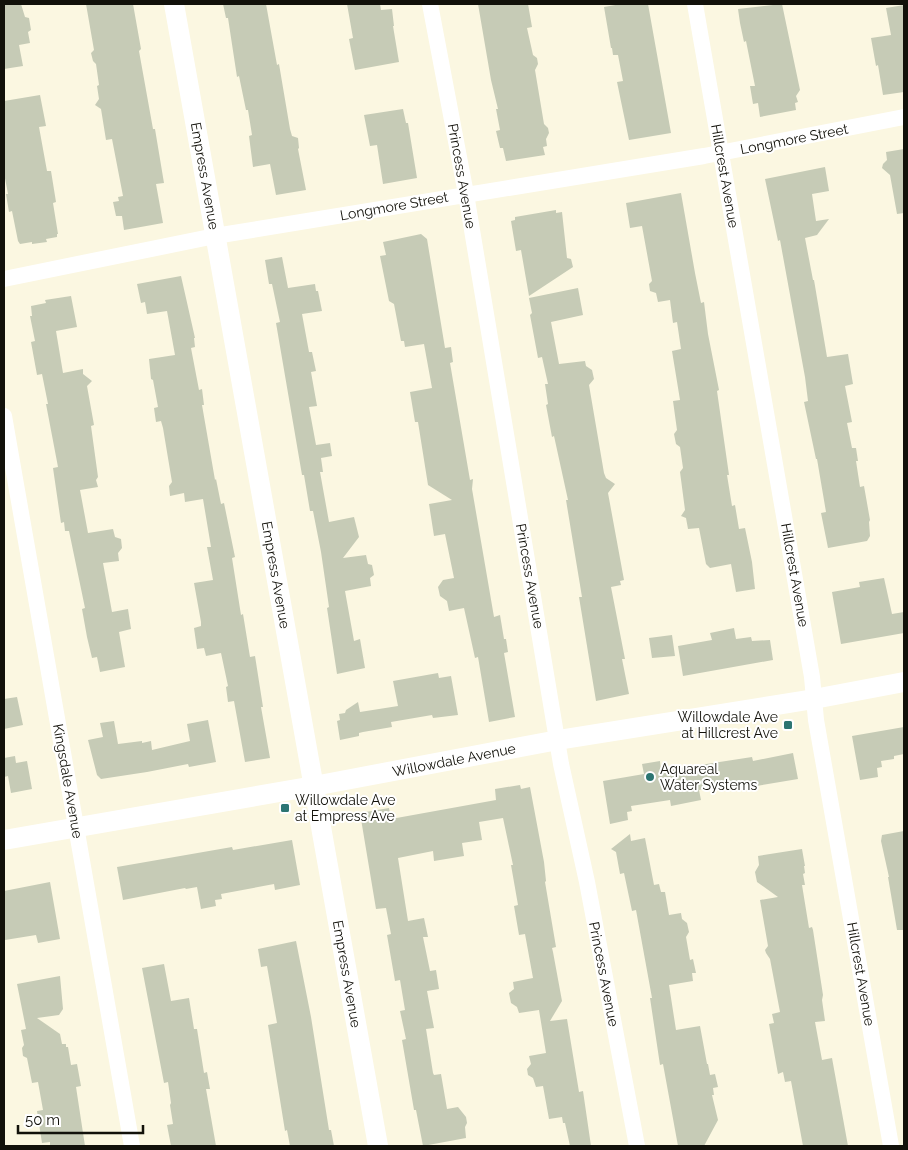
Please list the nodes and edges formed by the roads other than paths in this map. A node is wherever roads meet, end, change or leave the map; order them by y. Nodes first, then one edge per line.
1 (174, 4) edge
2 (430, 4) edge
3 (695, 4) edge
4 (904, 117) edge
5 (721, 153) junction
6 (466, 194) junction
7 (215, 236) junction
8 (4, 279) edge
9 (4, 416) edge
10 (904, 682) edge
11 (814, 699) junction
12 (558, 740) junction
13 (314, 786) junction
14 (76, 828) junction
15 (4, 840) edge
16 (132, 1146) edge
17 (378, 1146) edge
18 (637, 1146) edge
19 (891, 1146) edge

1 - 7 street, Empress Avenue
2 - 6 street, Princess Avenue
3 - 5 street, Hillcrest Avenue
4 - 5 street, Longmore Street
5 - 6 street, Longmore Street
5 - 11 street, Hillcrest Avenue
6 - 7 street, Longmore Street
6 - 12 street, Princess Avenue
7 - 8 street, Longmore Street
7 - 13 street, Empress Avenue
9 - 14 street, Kingsdale Avenue
10 - 11 street, Willowdale Avenue
11 - 12 street, Willowdale Avenue
11 - 19 street, Hillcrest Avenue
12 - 13 street, Willowdale Avenue
12 - 18 street, Princess Avenue
13 - 14 street, Willowdale Avenue
13 - 17 street, Empress Avenue
14 - 15 street, Willowdale Avenue
14 - 16 street, Kingsdale Avenue

